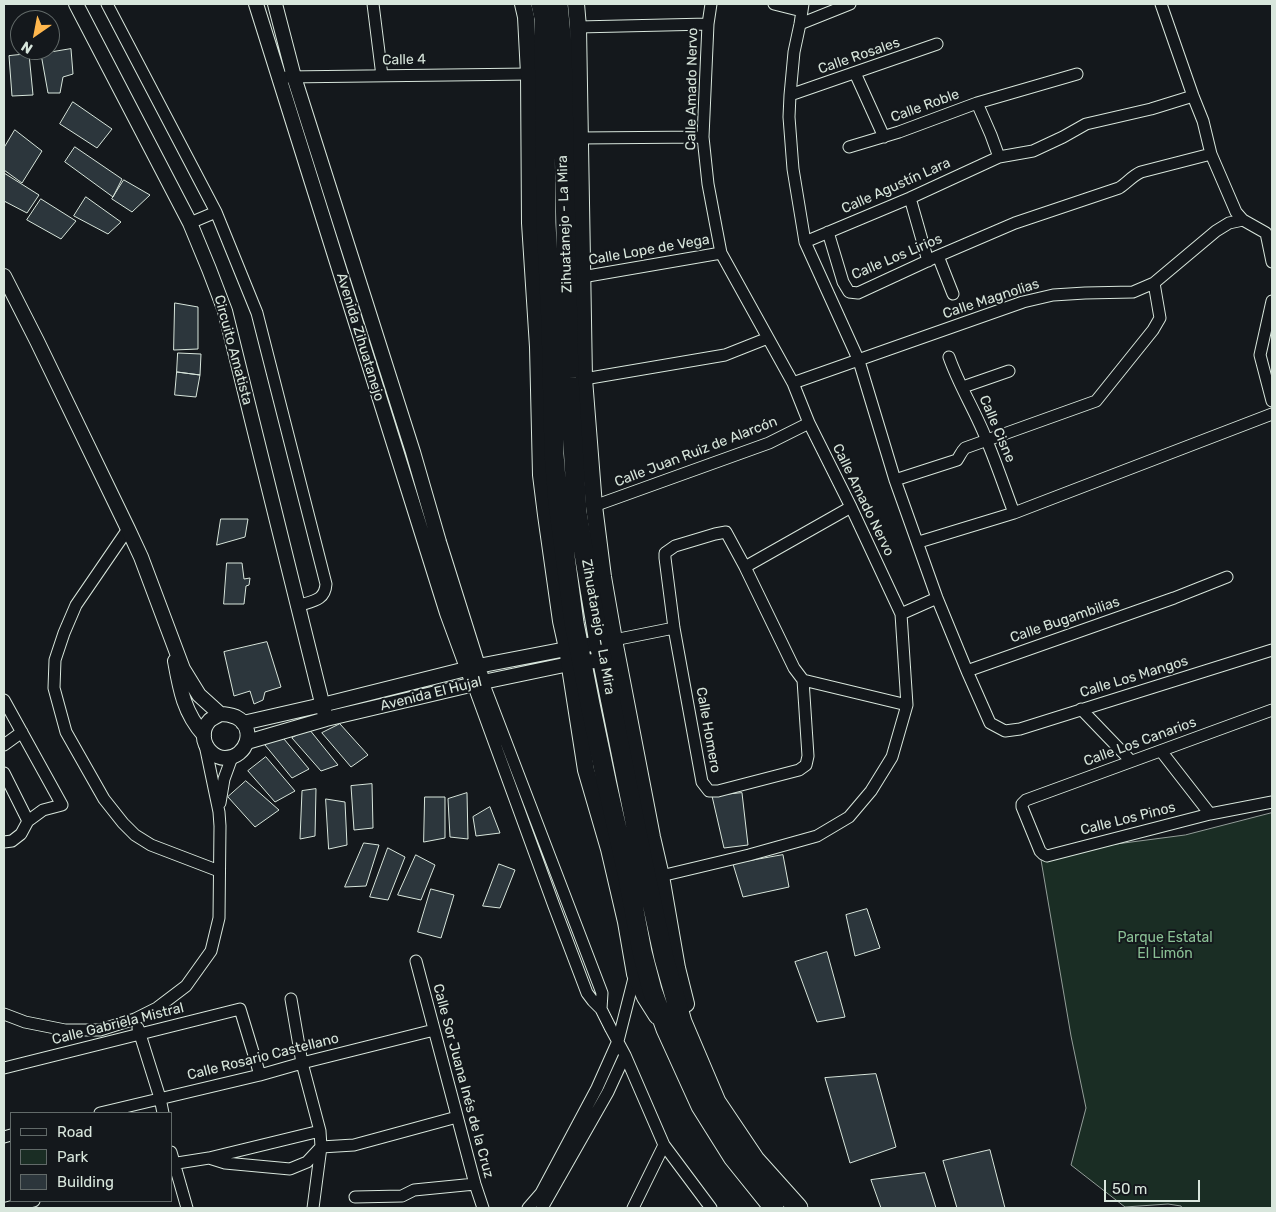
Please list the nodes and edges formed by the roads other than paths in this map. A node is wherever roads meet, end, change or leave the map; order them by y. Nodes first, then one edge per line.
1 (76, 4) edge
2 (107, 4) edge
3 (256, 4) edge
4 (276, 4) edge
5 (373, 4) edge
6 (523, 4) edge
7 (541, 4) edge
8 (558, 4) edge
9 (576, 4) edge
10 (712, 4) edge
11 (774, 4) edge
12 (850, 4) edge
13 (1161, 4) edge
14 (803, 8) edge
15 (708, 24) junction
16 (800, 24) junction
17 (578, 27) junction
18 (937, 44) dead end
19 (855, 73) junction
20 (529, 74) junction
21 (1077, 74) dead end
22 (382, 76) junction
23 (278, 77) junction
24 (294, 77) junction
25 (790, 95) junction
26 (1193, 96) junction
27 (977, 104) junction
28 (884, 137) junction
29 (580, 138) junction
30 (703, 138) junction
31 (849, 147) dead end
32 (1211, 154) junction
33 (999, 158) junction
34 (910, 198) junction
35 (216, 212) junction
36 (1243, 220) junction
37 (538, 223) junction
38 (190, 224) junction
39 (828, 232) junction
40 (1269, 232) edge
41 (805, 242) junction
42 (721, 253) junction
43 (933, 258) junction
44 (1272, 262) edge
45 (4, 276) edge
46 (582, 277) junction
47 (1154, 283) junction
48 (953, 294) dead end
49 (1272, 301) edge
50 (768, 338) junction
51 (948, 357) dead end
52 (859, 360) junction
53 (1009, 371) dead end
54 (584, 379) junction
55 (793, 383) junction
56 (963, 387) junction
57 (1272, 401) edge
58 (1272, 414) edge
59 (809, 423) junction
60 (987, 440) junction
61 (896, 480) junction
62 (594, 506) junction
63 (851, 507) junction
64 (1014, 513) junction
65 (128, 529) junction
66 (918, 542) junction
67 (432, 543) junction
68 (745, 567) junction
69 (1227, 577) dead end
70 (937, 598) junction
71 (297, 606) junction
72 (901, 614) junction
73 (674, 628) junction
74 (169, 634) junction
75 (608, 650) junction
76 (1272, 650) edge
77 (574, 655) junction
78 (472, 668) junction
79 (967, 670) junction
80 (803, 680) junction
81 (478, 683) junction
82 (4, 700) edge
83 (907, 704) junction
84 (322, 705) junction
85 (1081, 709) junction
86 (1272, 710) edge
87 (220, 714) junction
88 (326, 719) junction
89 (243, 723) junction
90 (22, 732) junction
91 (204, 740) junction
92 (247, 742) junction
93 (4, 745) edge
94 (1161, 751) junction
95 (232, 757) junction
96 (1131, 761) junction
97 (4, 773) edge
98 (1272, 802) edge
99 (1022, 807) joint
100 (219, 812) junction
101 (1210, 814) junction
102 (28, 821) junction
103 (4, 842) edge
104 (219, 871) junction
105 (661, 876) junction
106 (416, 961) dead end
107 (635, 974) junction
108 (291, 999) dead end
109 (4, 1014) edge
110 (135, 1019) junction
111 (666, 1029) junction
112 (434, 1030) junction
113 (140, 1034) junction
114 (618, 1041) junction
115 (626, 1055) junction
116 (302, 1063) junction
117 (4, 1068) edge
118 (260, 1075) junction
119 (160, 1098) junction
120 (716, 1102) junction
121 (104, 1112) edge
122 (163, 1112) edge
123 (457, 1117) junction
124 (320, 1131) junction
125 (664, 1145) junction
126 (321, 1147) junction
127 (209, 1158) junction
128 (172, 1160) edge
129 (475, 1184) junction
130 (355, 1198) dead end
131 (30, 1202) edge
132 (6, 1208) edge
133 (187, 1208) edge
134 (312, 1208) edge
135 (483, 1208) edge
136 (528, 1208) edge
137 (542, 1208) edge
138 (633, 1208) edge
139 (710, 1208) edge
140 (774, 1208) edge
141 (798, 1208) edge

1 - 38 street, Circuito Amatista
2 - 35 street
3 - 23 street, Avenida Zihuatanejo
4 - 24 street, Avenida Zihuatanejo
5 - 22 street
6 - 20 main road
7 - 37 highway, Zihuatanejo - La Mira
8 - 75 highway, Zihuatanejo - La Mira
9 - 17 main road
10 - 15 street, Calle Amado Nervo
11 - 14 street
12 - 16 street
13 - 26 street
14 - 16 street
15 - 17 street
15 - 30 street, Calle Amado Nervo
16 - 25 street
17 - 29 main road
18 - 19 street, Calle Rosales
19 - 25 street, Calle Rosales
19 - 28 street
20 - 22 street, Calle 4
20 - 37 main road
21 - 27 street, Calle Roble
22 - 24 street, Calle 4
23 - 24 street, Calle 4
23 - 67 street, Avenida Zihuatanejo
24 - 67 street, Avenida Zihuatanejo
25 - 41 street
26 - 32 street
26 - 33 street, Calle Agustín Lara
27 - 28 street, Calle Roble
27 - 33 street
28 - 31 street, Calle Roble
29 - 30 street
29 - 46 main road
30 - 42 street, Calle Amado Nervo
32 - 36 street
32 - 43 street, Calle Los Lirios
33 - 34 street, Calle Agustín Lara
34 - 39 street, Calle Agustín Lara
34 - 43 street
35 - 38 street
35 - 71 street
36 - 40 street
36 - 47 street, Calle Magnolias
37 - 77 highway, Zihuatanejo - La Mira
38 - 71 street, Circuito Amatista
39 - 41 street, Calle Agustín Lara
39 - 43 street, Calle Los Lirios
40 - 44 street
41 - 52 street
42 - 46 street, Calle Lope de Vega
42 - 50 street, Calle Amado Nervo
43 - 48 street
45 - 65 street
46 - 54 main road
47 - 52 street, Calle Magnolias
47 - 60 street
49 - 57 street
50 - 54 street
50 - 55 street, Calle Amado Nervo
51 - 56 street, Calle Cisne
52 - 55 street, Calle Magnolias
52 - 61 street
53 - 56 street
54 - 62 main road
55 - 59 street, Calle Amado Nervo
56 - 60 street, Calle Cisne
58 - 64 street
59 - 62 street, Calle Juan Ruiz de Alarcón
59 - 63 street, Calle Amado Nervo
60 - 61 street
60 - 64 street, Calle Cisne
61 - 66 street
62 - 75 main road
63 - 68 street
63 - 72 street, Calle Amado Nervo
64 - 66 street
65 - 74 street
65 - 104 street
66 - 70 street
67 - 78 street, Avenida Zihuatanejo
68 - 73 street, Calle Homero
68 - 80 street, Calle Homero
69 - 79 street, Calle Bugambilias
70 - 72 street
70 - 79 street
71 - 84 street, Circuito Amatista
72 - 83 street, Calle Amado Nervo
73 - 75 street
73 - 80 street, Calle Homero
74 - 87 street
74 - 91 street
75 - 77 street, Avenida El Hujal
75 - 105 main road
75 - 120 highway, Zihuatanejo - La Mira
76 - 85 street, Calle Los Mangos
77 - 78 street, Avenida El Hujal
77 - 81 street, Avenida El Hujal
77 - 107 main road
77 - 111 highway, Zihuatanejo - La Mira
78 - 81 street, Avenida Zihuatanejo
78 - 84 street, Avenida El Hujal
79 - 85 street, Calle Los Mangos
80 - 83 street
81 - 88 street, Avenida El Hujal
81 - 114 street
82 - 90 street
83 - 105 street, Calle Amado Nervo
84 - 88 street, Circuito Amatista
84 - 89 street, Avenida El Hujal
85 - 96 street
86 - 94 street, Calle Los Canarios
87 - 89 street
87 - 91 street
88 - 92 street, Avenida El Hujal
89 - 92 street
90 - 93 street
90 - 102 street
91 - 95 street
91 - 100 street
92 - 95 street
94 - 96 street, Calle Los Canarios
94 - 101 street
95 - 100 street
96 - 99 street, Calle Los Canarios
97 - 102 street
98 - 101 street, Calle Los Pinos
99 - 101 street, Calle Los Pinos
100 - 104 street
102 - 103 street
104 - 110 street
105 - 120 main road
106 - 112 street, Calle Sor Juana Inés de la Cruz
107 - 111 main road
107 - 114 street
108 - 116 street
109 - 110 street
110 - 113 street
111 - 140 highway, Zihuatanejo - La Mira
112 - 116 street, Calle Rosario Castellano
112 - 123 street, Calle Sor Juana Inés de la Cruz
113 - 117 street, Calle Gabriela Mistral
113 - 118 street, Calle Gabriela Mistral
113 - 119 street
114 - 115 street
114 - 136 street
115 - 125 street
115 - 137 street
116 - 118 street, Calle Rosario Castellano
116 - 124 street
118 - 119 street, Calle Rosario Castellano
119 - 121 street, Calle Rosario Castellano
119 - 122 street
120 - 141 highway, Zihuatanejo - La Mira
123 - 126 street
123 - 129 street, Calle Sor Juana Inés de la Cruz
124 - 126 street
124 - 127 street
125 - 138 street
125 - 139 street
126 - 127 street
126 - 134 street
127 - 128 street
128 - 133 street
129 - 130 street
129 - 135 street, Calle Sor Juana Inés de la Cruz
131 - 132 street

